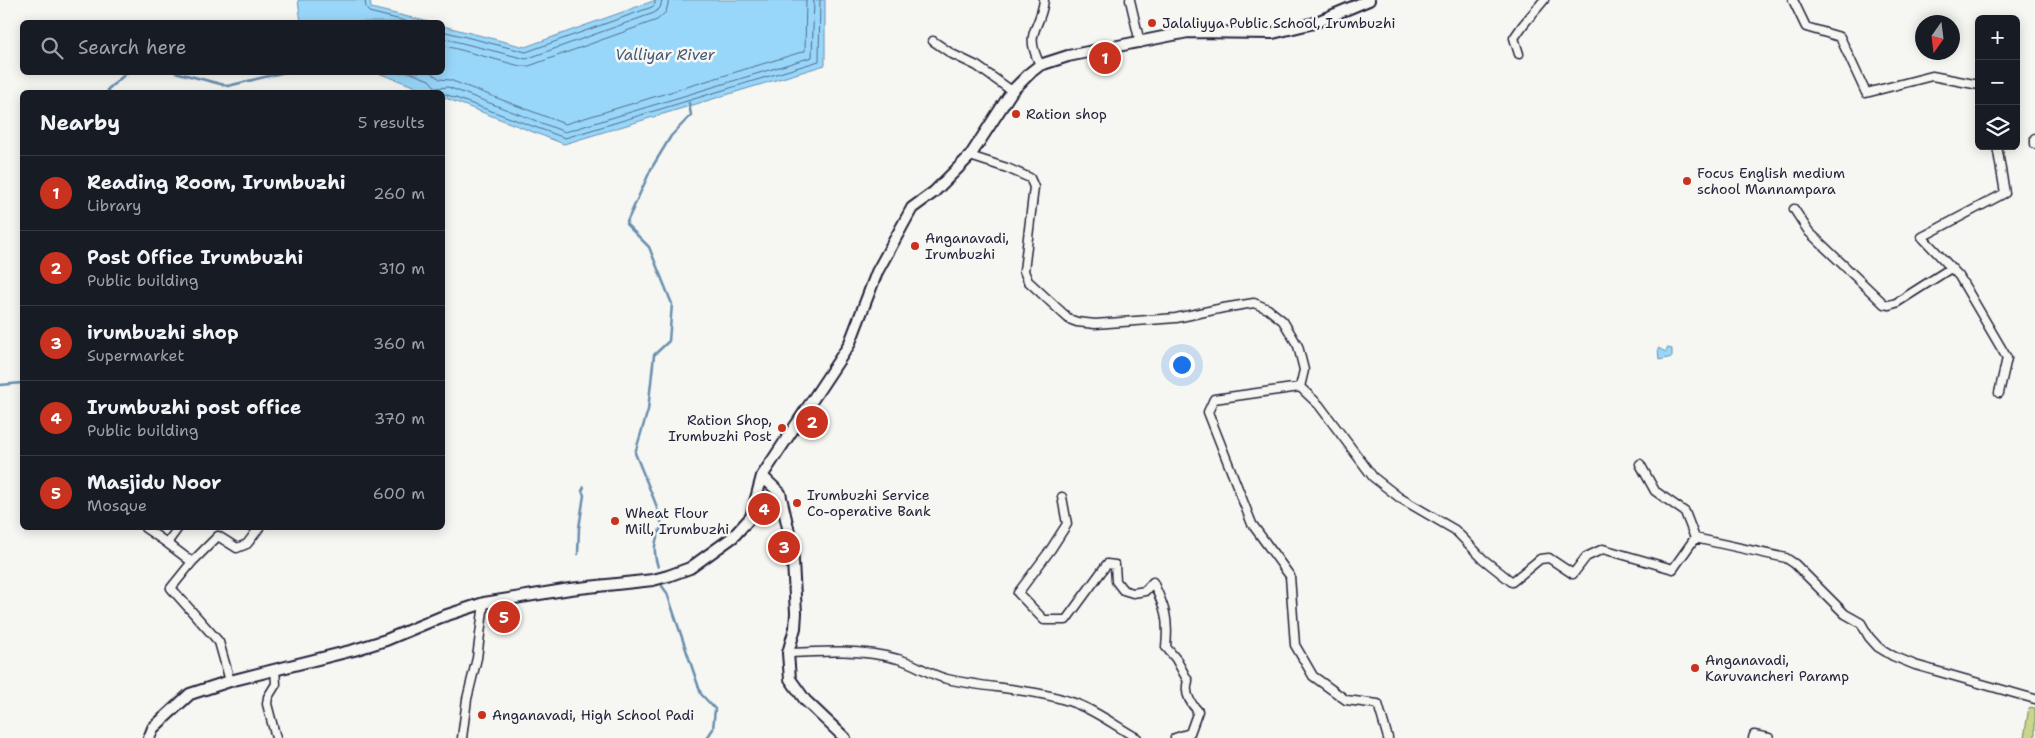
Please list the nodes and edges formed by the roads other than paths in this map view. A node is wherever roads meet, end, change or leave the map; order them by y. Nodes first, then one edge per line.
1 (1044, 0) edge
2 (1130, 0) edge
3 (1369, 0) edge
4 (1544, 0) edge
5 (1793, 0) edge
6 (933, 41) dead end
7 (1140, 43) junction
8 (1520, 54) dead end
9 (1040, 65) junction
10 (1975, 84) edge
11 (1012, 90) junction
12 (2035, 138) edge
13 (2035, 144) edge
14 (1998, 150) edge
15 (970, 156) junction
16 (1794, 209) dead end
17 (1951, 268) junction
18 (1300, 387) junction
19 (2000, 393) dead end
20 (1640, 464) dead end
21 (762, 476) junction
22 (1062, 497) dead end
23 (148, 530) edge
24 (177, 530) edge
25 (258, 530) edge
26 (1695, 538) junction
27 (168, 542) junction
28 (192, 562) junction
29 (484, 603) junction
30 (788, 653) junction
31 (275, 669) junction
32 (230, 681) junction
33 (2035, 699) edge
34 (1193, 735) edge
35 (149, 738) edge
36 (276, 738) edge
37 (462, 738) edge
38 (845, 738) edge
39 (1137, 738) edge
40 (1175, 738) edge
41 (1388, 738) edge
42 (1753, 738) edge
43 (1768, 738) edge

1 - 9 street
2 - 7 street
3 - 7 main road
4 - 8 street
5 - 10 street
6 - 11 street
7 - 9 main road
9 - 11 main road
11 - 15 main road
12 - 13 street
14 - 17 street
15 - 18 street
15 - 21 main road
16 - 17 street
17 - 19 street
18 - 26 street
18 - 41 street
20 - 26 street
21 - 29 main road
21 - 30 main road
22 - 34 street
23 - 27 street
24 - 27 street
25 - 28 street
26 - 33 street
27 - 28 street
28 - 32 street
29 - 31 main road
29 - 37 street
30 - 38 main road
30 - 39 street
31 - 32 main road
31 - 36 street
32 - 35 main road
34 - 40 street
42 - 43 street

